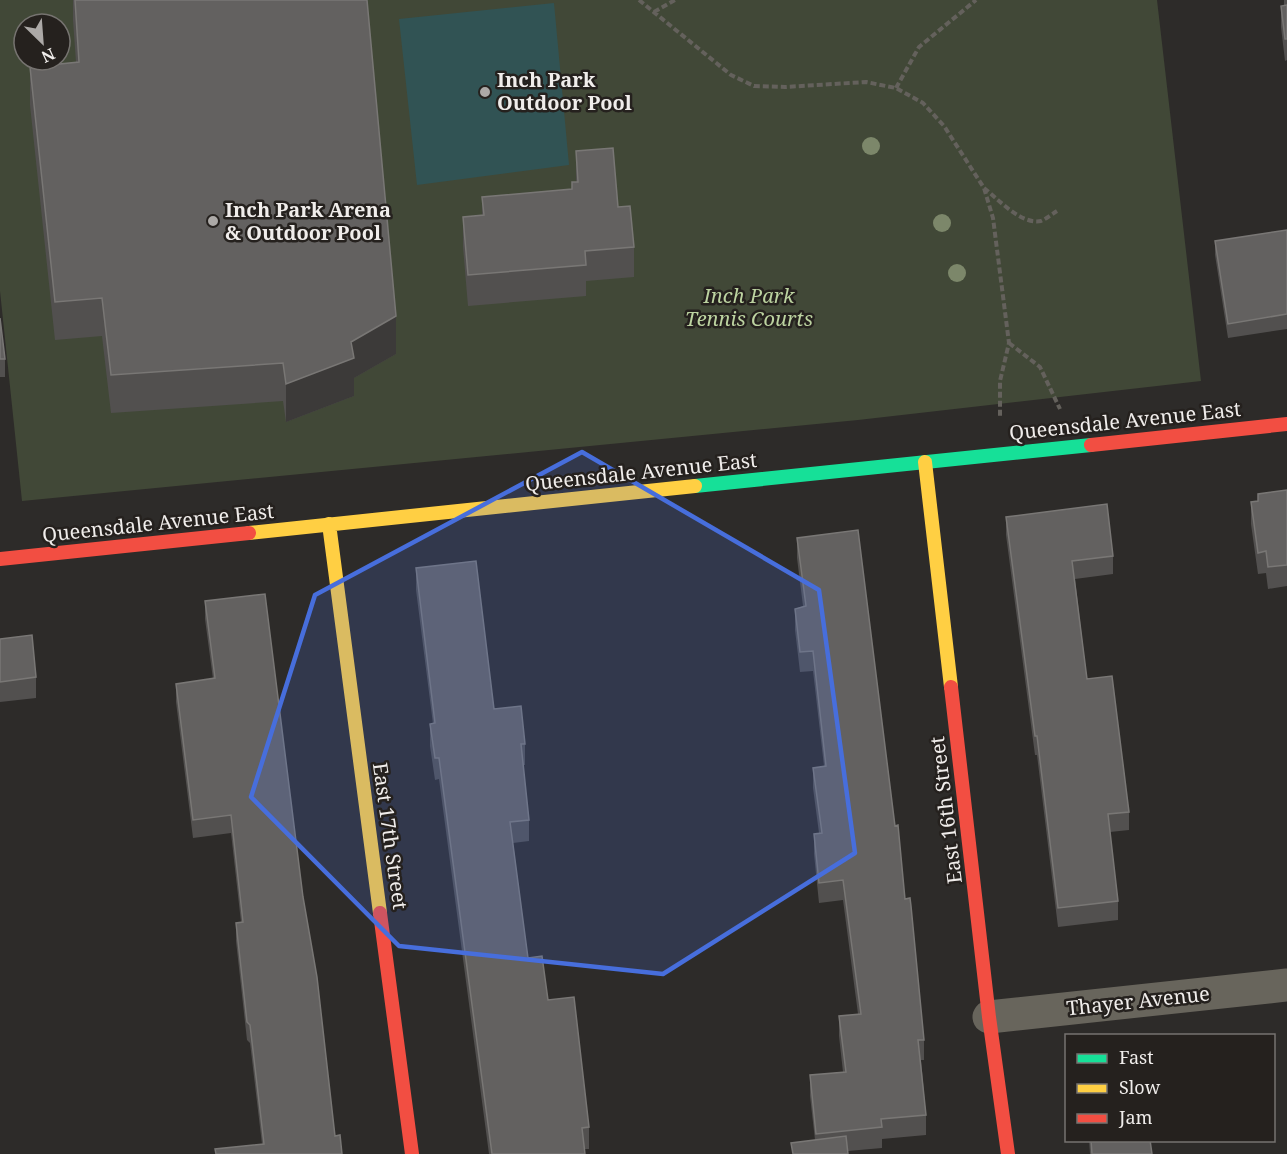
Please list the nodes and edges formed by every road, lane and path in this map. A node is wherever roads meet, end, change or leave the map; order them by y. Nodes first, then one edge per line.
1 (639, 0) edge
2 (675, 0) edge
3 (976, 0) edge
4 (654, 12) junction
5 (896, 88) junction
6 (984, 188) junction
7 (1057, 211) dead end
8 (1009, 343) junction
9 (1287, 424) edge
10 (1071, 447) junction
11 (1000, 454) junction
12 (925, 462) junction
13 (329, 524) junction
14 (0, 559) edge
15 (1287, 985) edge
16 (989, 1017) junction
17 (412, 1154) edge
18 (1008, 1154) edge

1 - 4 path
2 - 4 path
3 - 5 path
4 - 5 path
5 - 6 path
6 - 7 path
6 - 8 path
8 - 10 path
8 - 11 path
9 - 10 street, Queensdale Avenue East
10 - 11 street, Queensdale Avenue East
11 - 12 street, Queensdale Avenue East
12 - 13 street, Queensdale Avenue East
12 - 16 street, East 16th Street
13 - 14 street, Queensdale Avenue East
13 - 17 street, East 17th Street
15 - 16 street, Thayer Avenue
16 - 18 street, East 16th Street

